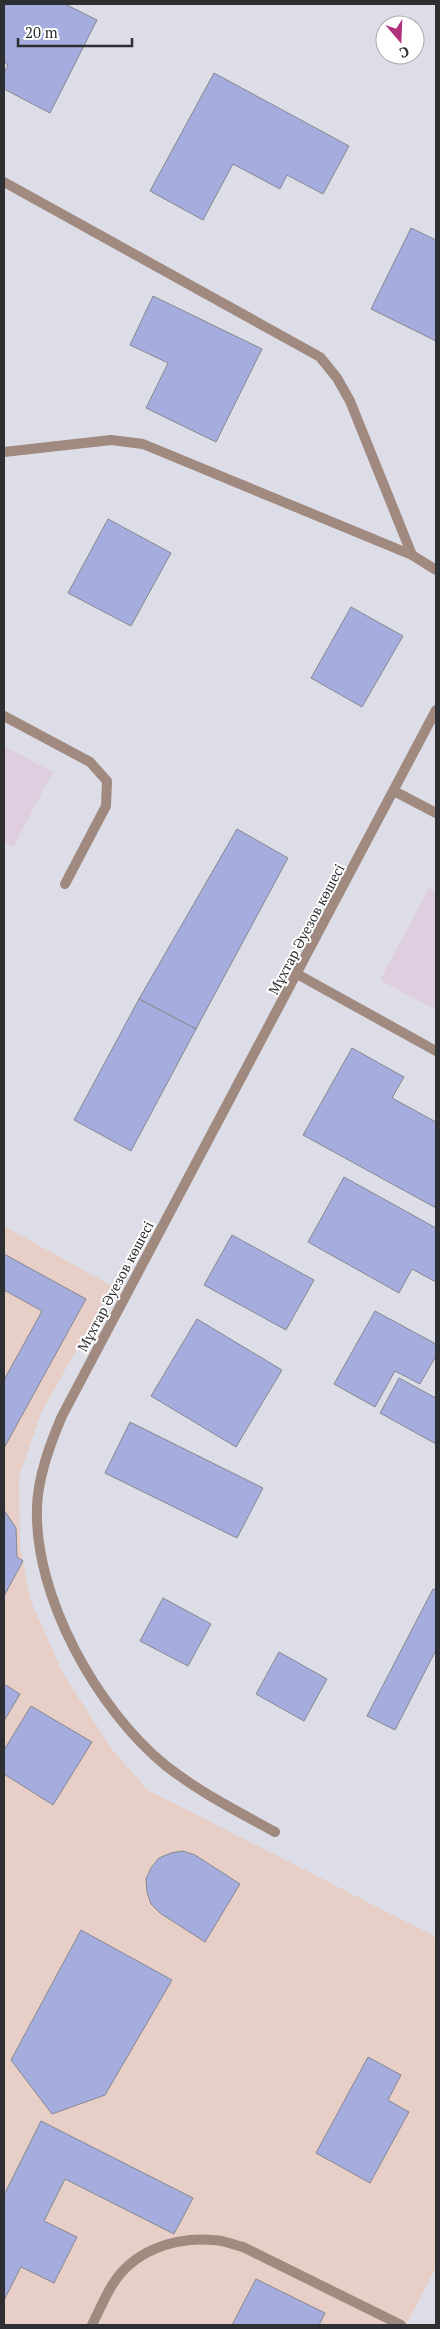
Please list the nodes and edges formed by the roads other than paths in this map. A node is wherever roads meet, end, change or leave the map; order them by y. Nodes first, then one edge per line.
1 (4, 182) edge
2 (4, 452) edge
3 (412, 555) junction
4 (436, 570) edge
5 (436, 710) edge
6 (4, 716) edge
7 (394, 791) junction
8 (436, 813) edge
9 (65, 884) dead end
10 (297, 974) junction
11 (436, 1051) edge
12 (275, 1832) dead end
13 (92, 2325) edge
14 (401, 2325) edge

1 - 3 street
2 - 3 street
3 - 4 street
5 - 7 street, Мұхтар Әуезов көшесі
6 - 9 street
7 - 8 street
7 - 10 street, Мұхтар Әуезов көшесі
10 - 11 street
10 - 12 street, Мұхтар Әуезов көшесі
13 - 14 street

